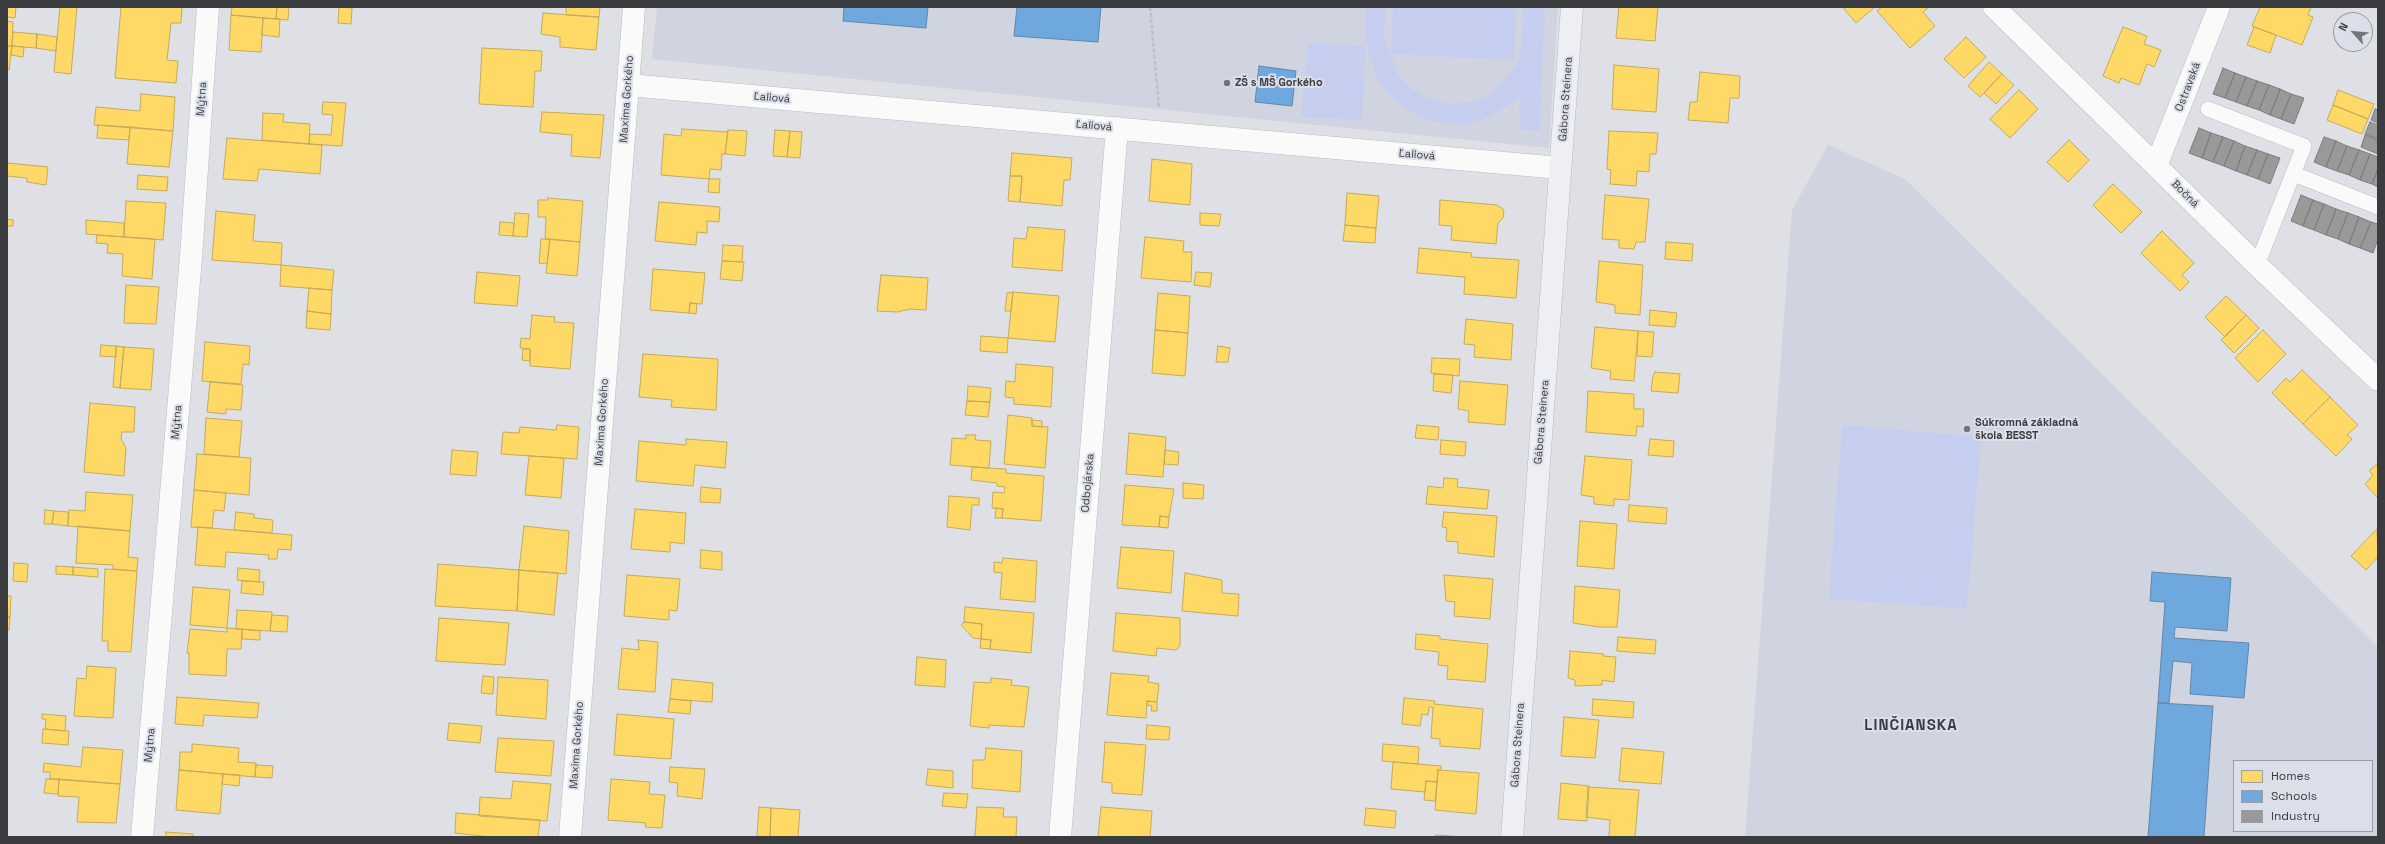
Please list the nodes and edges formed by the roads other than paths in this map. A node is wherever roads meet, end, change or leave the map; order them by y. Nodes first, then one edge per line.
1 (208, 7) edge
2 (634, 7) edge
3 (1572, 7) edge
4 (1994, 7) edge
5 (2219, 7) edge
6 (628, 85) junction
7 (2208, 109) dead end
8 (1117, 128) junction
9 (2156, 166) junction
10 (1560, 168) junction
11 (2294, 174) junction
12 (2378, 207) edge
13 (2257, 265) junction
14 (2378, 380) edge
15 (142, 837) edge
16 (570, 837) edge
17 (1060, 837) edge
18 (1512, 837) edge

1 - 15 street, Mýtna
2 - 6 street, Maxima Gorkého
3 - 10 main road, Gábora Steinera
4 - 9 street, Bočná
5 - 9 street, Ostravská
6 - 8 street, Ľaliová
6 - 16 street, Maxima Gorkého
7 - 11 lane
8 - 10 street, Ľaliová
8 - 17 street, Odbojárska
9 - 13 street, Bočná
10 - 18 main road, Gábora Steinera
11 - 12 lane
11 - 13 lane
13 - 14 street, Bočná

